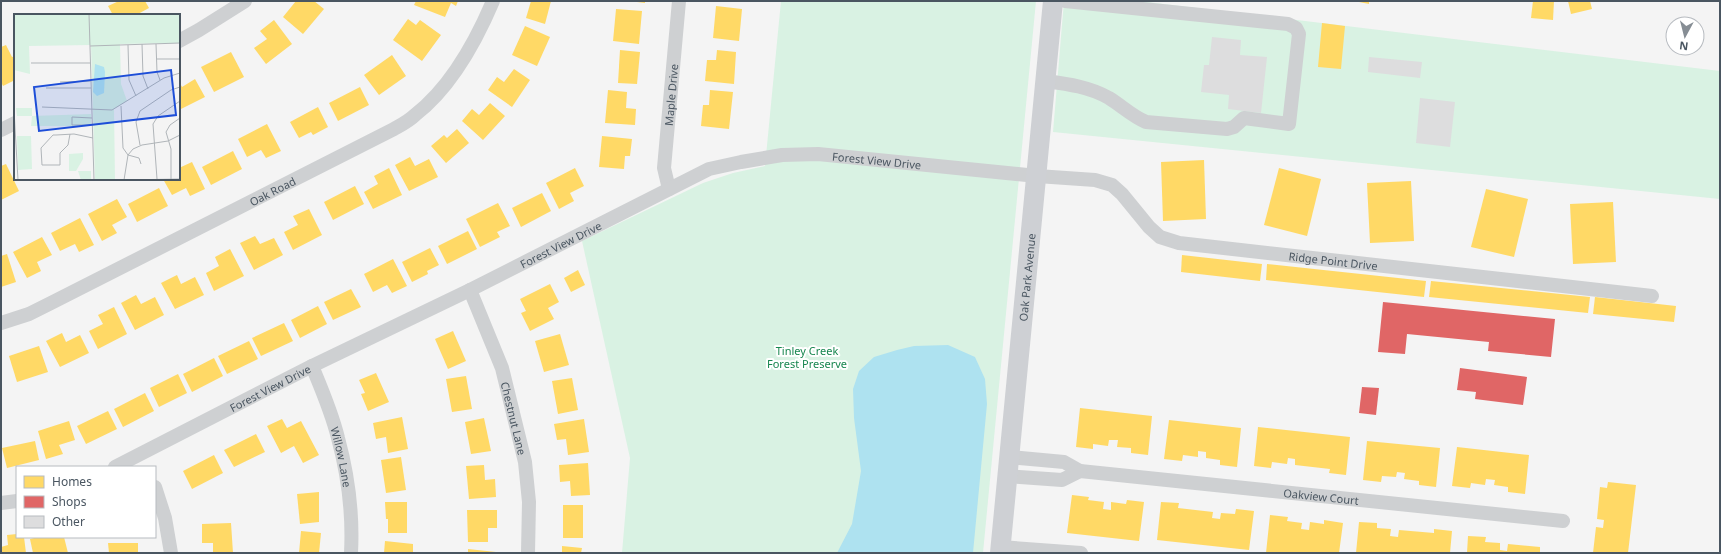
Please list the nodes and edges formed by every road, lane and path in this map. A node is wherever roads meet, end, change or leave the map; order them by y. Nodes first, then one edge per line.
1 (244, 1) edge
2 (493, 1) edge
3 (678, 1) edge
4 (1054, 1) edge
5 (1065, 1) edge
6 (180, 40) edge
7 (1046, 81) junction
8 (14, 124) edge
9 (1, 130) edge
10 (1037, 176) junction
11 (669, 188) junction
12 (470, 290) junction
13 (1652, 296) dead end
14 (1, 323) edge
15 (312, 366) junction
16 (144, 461) edge
17 (120, 466) edge
18 (1008, 467) junction
19 (1080, 471) junction
20 (156, 490) edge
21 (16, 501) edge
22 (1, 503) edge
23 (1563, 522) dead end
24 (1000, 550) edge
25 (171, 553) edge
26 (351, 553) edge
27 (528, 553) edge
28 (1081, 553) edge

1 - 6 street
2 - 14 street, Oak Road
3 - 11 street, Maple Drive
4 - 7 street, Oak Park Avenue
5 - 7 street
7 - 10 street, Oak Park Avenue
8 - 9 street
10 - 11 street, Forest View Drive
10 - 13 street, Ridge Point Drive
10 - 18 street, Oak Park Avenue
11 - 12 street, Forest View Drive
12 - 15 street, Forest View Drive
12 - 27 street, Chestnut Lane
15 - 16 street, Forest View Drive
15 - 26 street, Willow Lane
16 - 17 street, Forest View Drive
18 - 19 street, Oakview Court
18 - 19 street
18 - 24 street, Oak Park Avenue
19 - 23 street, Oakview Court
20 - 25 street
21 - 22 street
24 - 28 street

